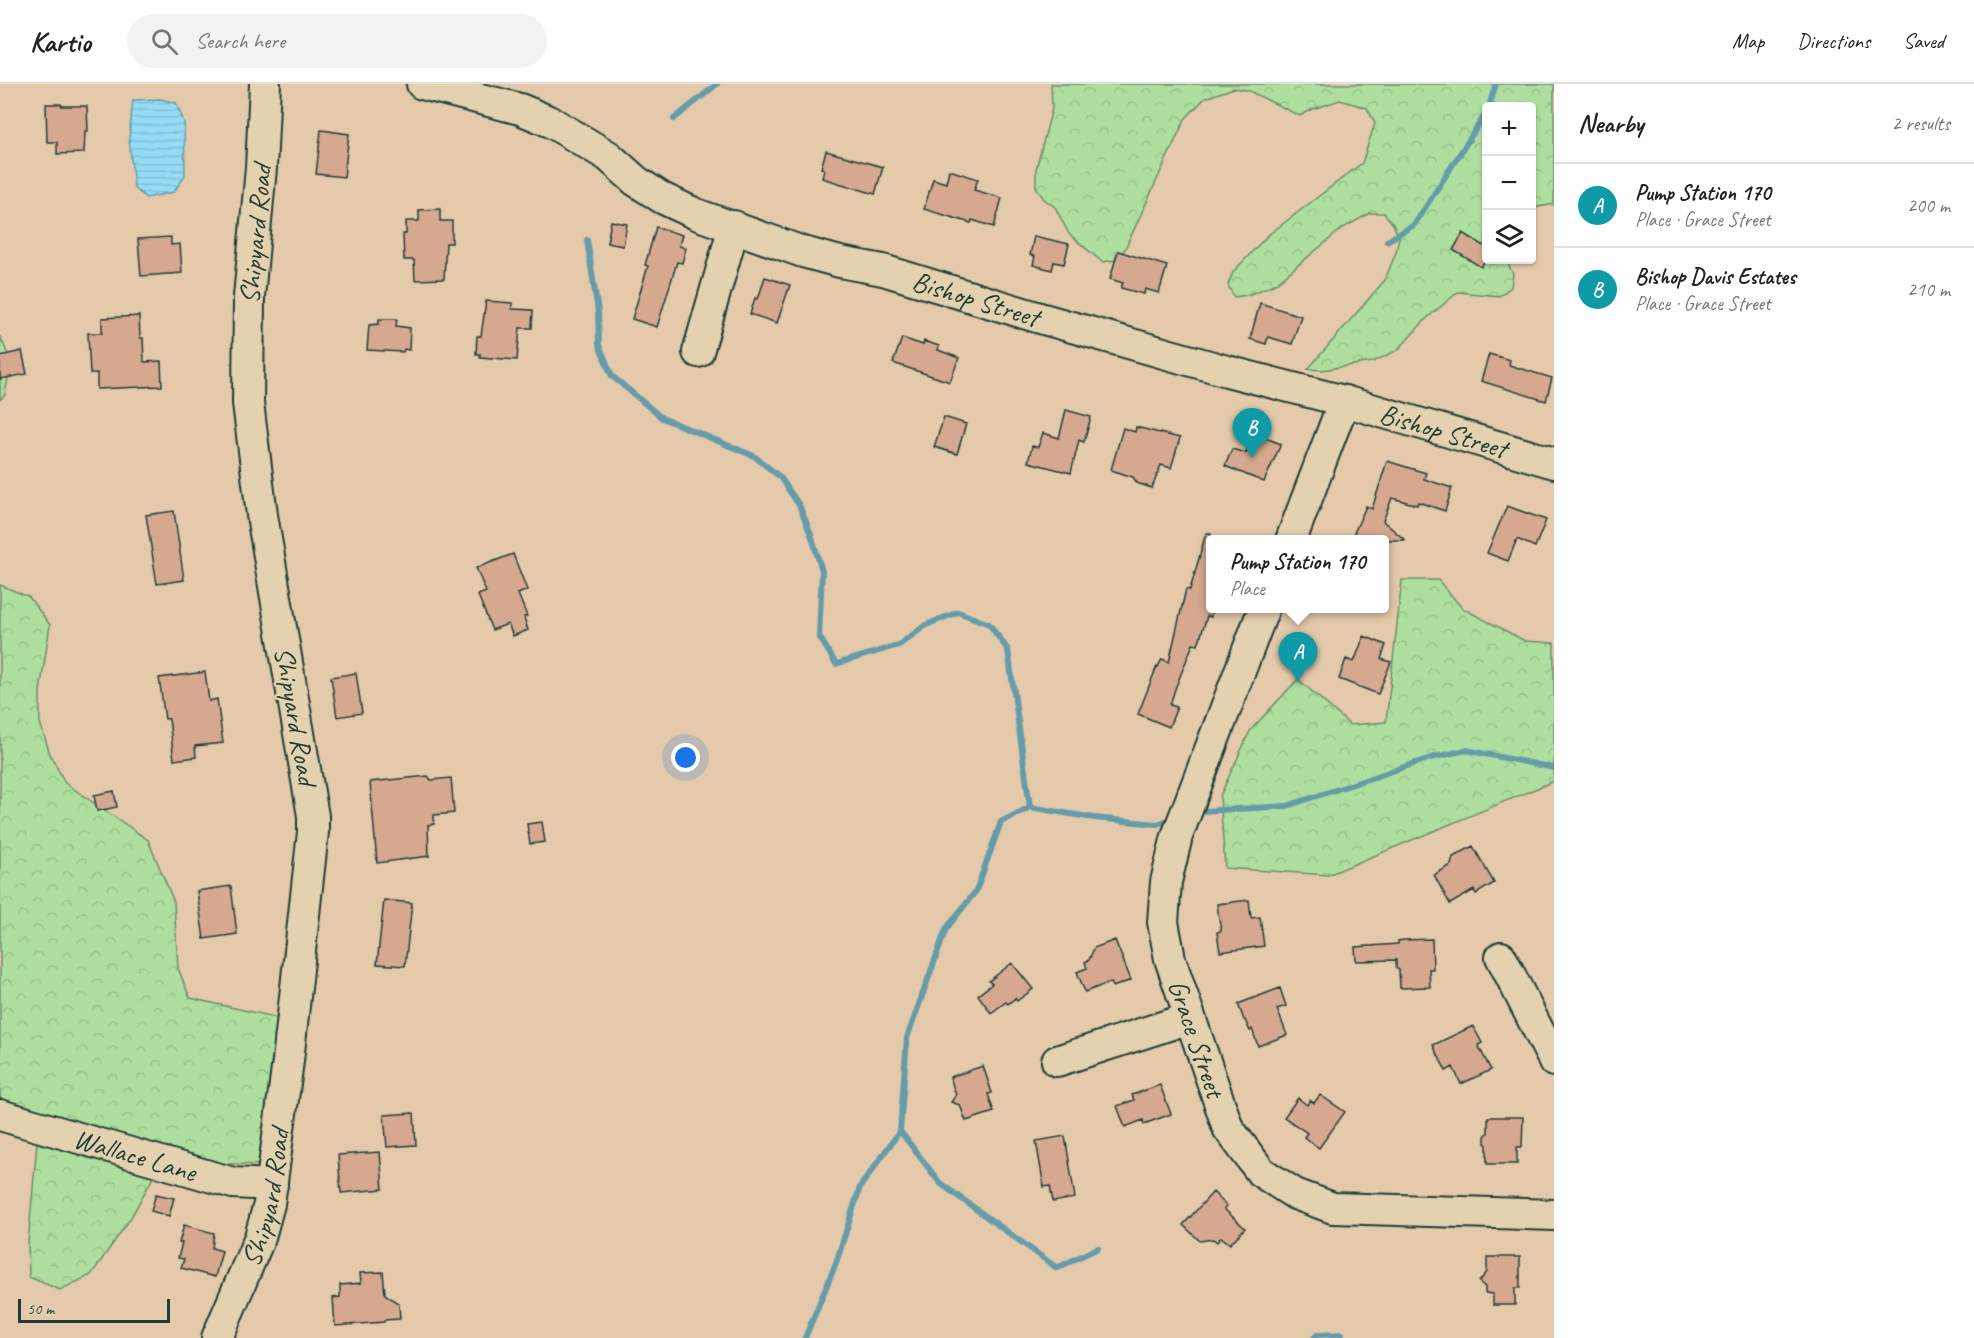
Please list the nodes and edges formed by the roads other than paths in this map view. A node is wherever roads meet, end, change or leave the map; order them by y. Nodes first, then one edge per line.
1 (265, 84) edge
2 (422, 84) edge
3 (734, 226) junction
4 (698, 352) dead end
5 (1344, 401) junction
6 (1554, 463) edge
7 (1293, 535) edge
8 (1262, 613) edge
9 (1501, 957) dead end
10 (1190, 1018) junction
11 (1057, 1061) dead end
12 (1554, 1061) edge
13 (0, 1115) edge
14 (272, 1185) junction
15 (1554, 1215) edge
16 (217, 1338) edge

1 - 14 street, Shipyard Road
2 - 3 street, Bishop Street
3 - 4 street
3 - 5 street, Bishop Street
5 - 6 street, Bishop Street
5 - 7 street
8 - 10 street, Grace Street
9 - 12 street
10 - 11 street
10 - 15 street, Grace Street
13 - 14 street, Wallace Lane
14 - 16 street, Shipyard Road

